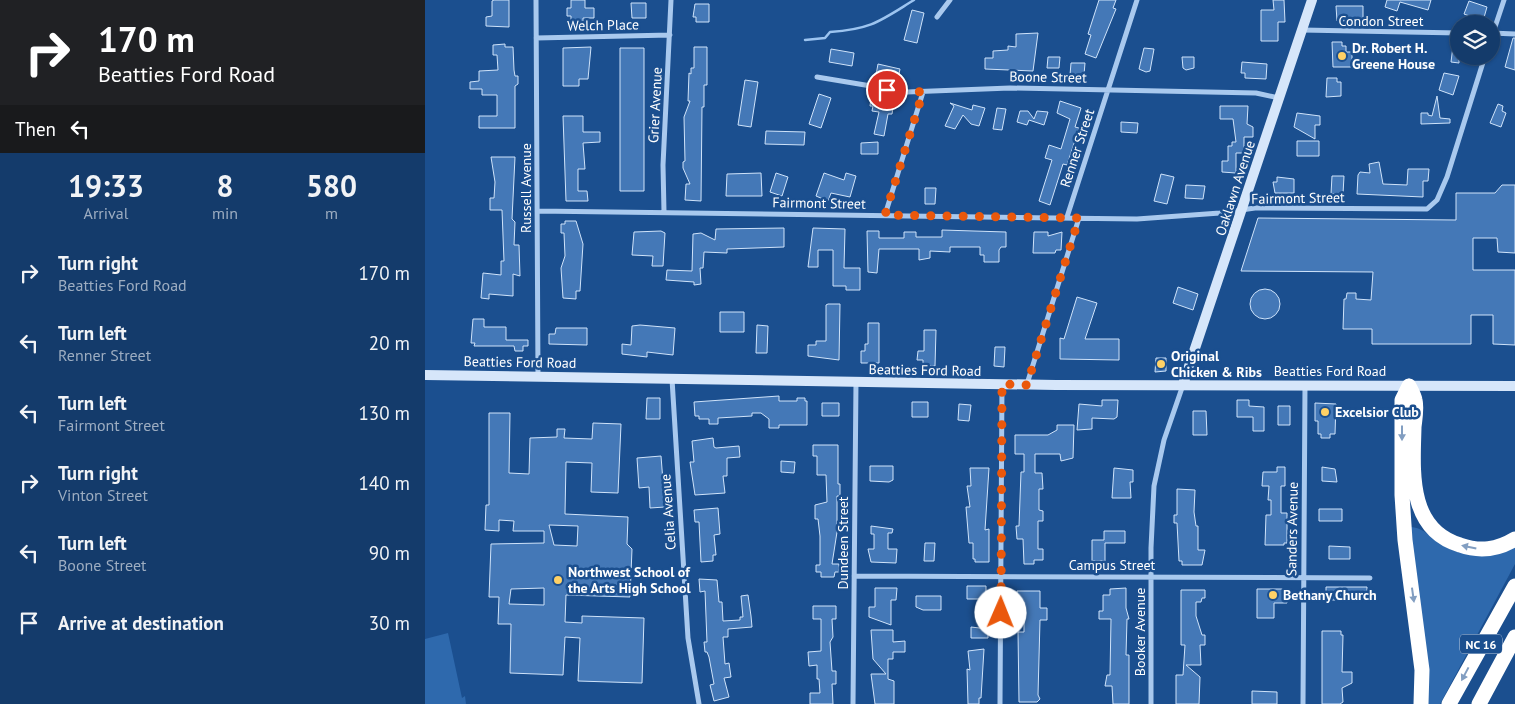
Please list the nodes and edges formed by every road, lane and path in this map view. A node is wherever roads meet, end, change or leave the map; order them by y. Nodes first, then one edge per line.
1 (536, 0) edge
2 (671, 0) edge
3 (950, 0) edge
4 (1137, 0) edge
5 (1312, 0) edge
6 (1504, 0) edge
7 (1499, 15) edge
8 (937, 17) dead end
9 (1302, 30) junction
10 (1450, 33) edge
11 (1515, 34) edge
12 (671, 35) junction
13 (1500, 35) edge
14 (536, 38) junction
15 (1482, 65) edge
16 (817, 77) dead end
17 (1108, 89) junction
18 (923, 92) junction
19 (1280, 98) junction
20 (1242, 210) junction
21 (537, 211) junction
22 (664, 212) junction
23 (885, 215) junction
24 (1067, 218) junction
25 (1079, 218) junction
26 (425, 375) edge
27 (538, 376) junction
28 (672, 378) junction
29 (856, 382) junction
30 (1002, 384) junction
31 (1183, 384) junction
32 (1027, 385) junction
33 (1305, 385) junction
34 (1409, 386) junction
35 (1515, 386) edge
36 (1515, 539) edge
37 (854, 576) junction
38 (1001, 576) junction
39 (1151, 577) junction
40 (1303, 578) junction
41 (1370, 578) dead end
42 (1515, 586) edge
43 (1515, 637) edge
44 (699, 704) edge
45 (853, 704) edge
46 (1000, 704) edge
47 (1151, 704) edge
48 (1303, 704) edge
49 (1421, 704) edge
50 (1449, 704) edge
51 (1479, 704) edge

1 - 14 street, Russell Avenue
2 - 12 street, Grier Avenue
3 - 8 street
4 - 17 street, Renner Street
5 - 9 main road, Oaklawn Avenue
6 - 7 street
9 - 10 street, Condon Street
9 - 19 main road, Oaklawn Avenue
11 - 13 street
12 - 14 street, Welch Place
12 - 22 street, Grier Avenue
14 - 21 street, Russell Avenue
15 - 20 street, Fairmont Street
16 - 18 street, Boone Street
17 - 18 street, Boone Street
17 - 19 street, Boone Street
17 - 24 street, Renner Street
18 - 23 street
19 - 20 main road, Oaklawn Avenue
20 - 25 street, Fairmont Street
20 - 31 main road, Oaklawn Avenue
21 - 22 street, Fairmont Street
21 - 27 street, Russell Avenue
22 - 23 street, Fairmont Street
23 - 24 street, Fairmont Street
24 - 25 street, Fairmont Street
25 - 32 street
26 - 27 main road, Beatties Ford Road
27 - 28 main road, Beatties Ford Road
28 - 29 main road, Beatties Ford Road
28 - 44 street, Celia Avenue
29 - 30 main road, Beatties Ford Road
29 - 37 street, Dundeen Street
30 - 32 main road, Beatties Ford Road
30 - 38 street
31 - 32 main road, Beatties Ford Road
31 - 33 main road, Beatties Ford Road
31 - 39 street, Booker Avenue
33 - 34 main road, Beatties Ford Road
33 - 40 street, Sanders Avenue
34 - 35 main road, Beatties Ford Road
36 -> 34 highway
34 -> 49 highway
37 - 38 street, Campus Street
37 - 45 street, Dundeen Street
38 - 39 street, Campus Street
38 - 46 street
39 - 40 street, Campus Street
39 - 47 street, Booker Avenue
40 - 41 street, Campus Street
40 - 48 street, Sanders Avenue
42 -> 50 highway, NC 16
43 - 51 highway, NC 16

